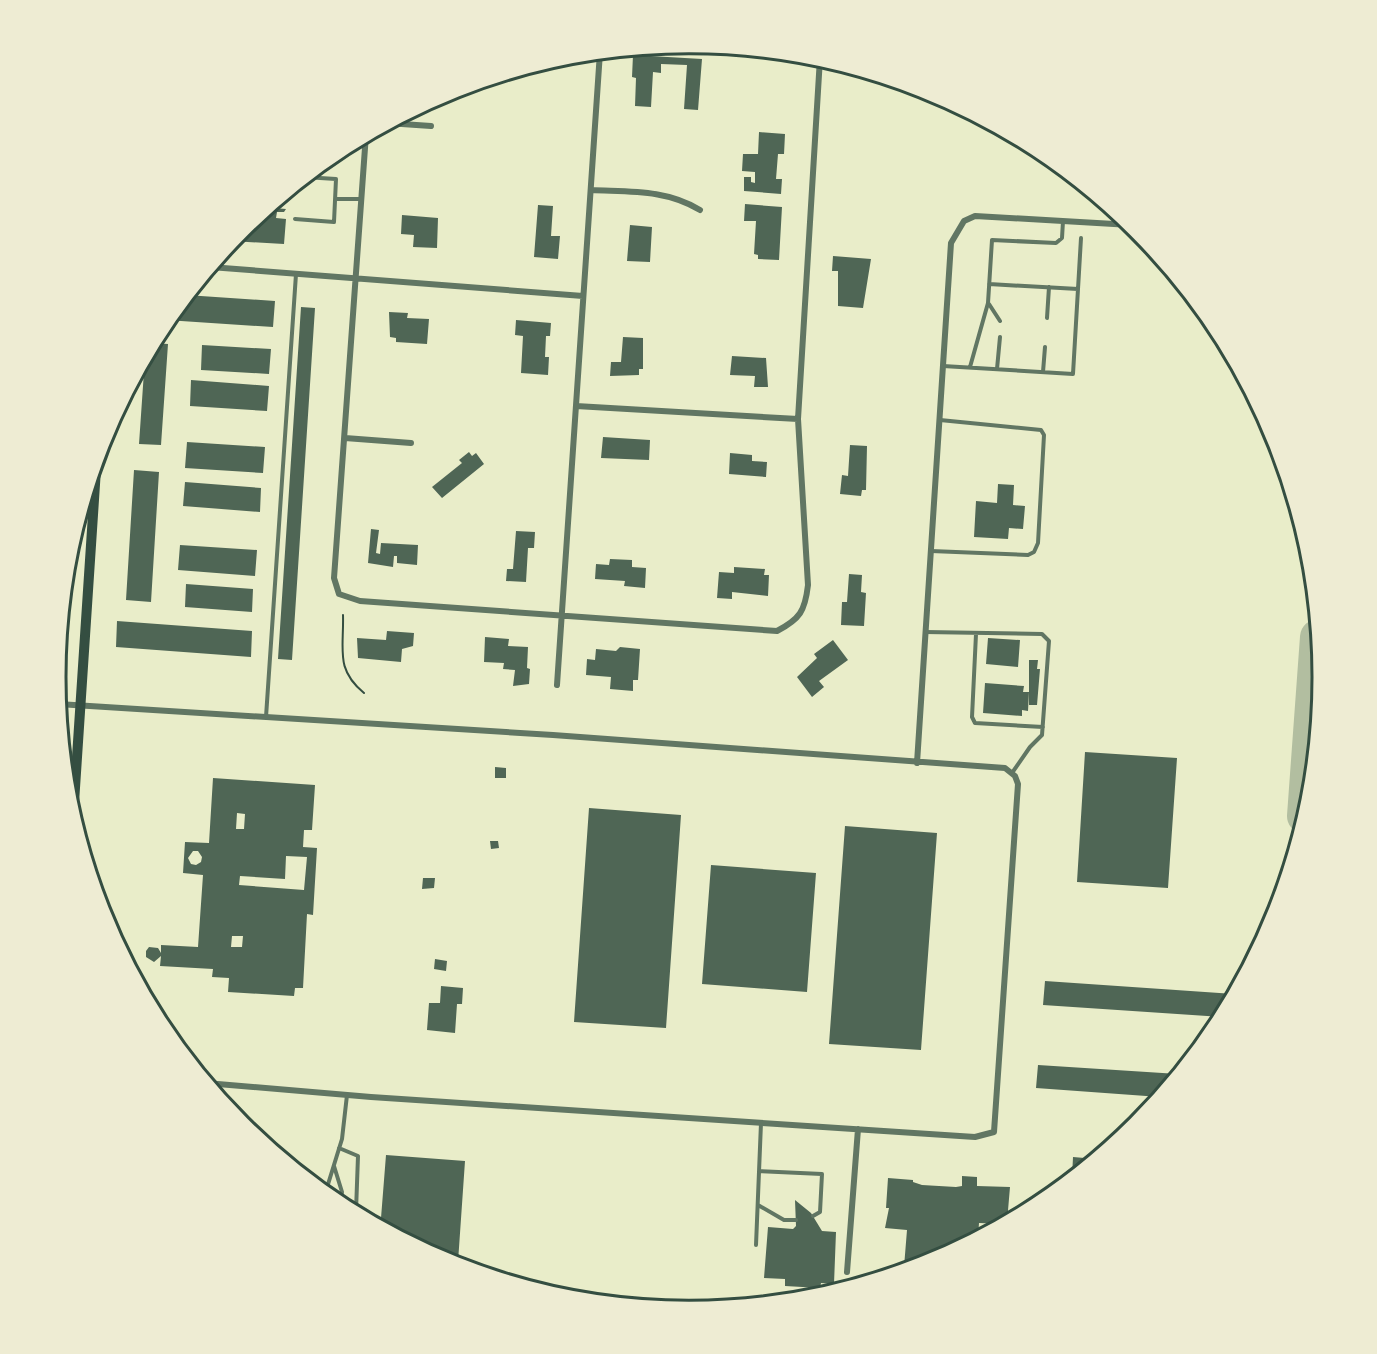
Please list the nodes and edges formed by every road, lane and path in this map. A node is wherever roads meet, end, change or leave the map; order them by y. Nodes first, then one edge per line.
1 (599, 60) edge
2 (819, 68) edge
3 (402, 124) edge
4 (431, 126) dead end
5 (365, 144) edge
6 (316, 178) edge
7 (591, 190) junction
8 (335, 199) junction
9 (362, 199) junction
10 (700, 210) dead end
11 (295, 219) dead end
12 (1063, 221) junction
13 (1116, 224) edge
14 (1081, 238) dead end
15 (219, 268) edge
16 (296, 274) junction
17 (357, 279) junction
18 (989, 284) junction
19 (1049, 287) junction
20 (1078, 289) junction
21 (583, 296) junction
22 (988, 303) junction
23 (1047, 318) dead end
24 (1000, 321) dead end
25 (999, 337) dead end
26 (1045, 348) dead end
27 (943, 366) junction
28 (970, 367) junction
29 (997, 369) junction
30 (1043, 372) junction
31 (576, 406) junction
32 (798, 419) junction
33 (940, 420) junction
34 (345, 438) junction
35 (411, 443) dead end
36 (94, 492) edge
37 (931, 551) junction
38 (343, 615) dead end
39 (561, 616) junction
40 (926, 632) junction
41 (976, 634) junction
42 (557, 686) dead end
43 (364, 693) dead end
44 (66, 705) edge
45 (80, 706) junction
46 (266, 717) junction
47 (1043, 727) junction
48 (917, 763) junction
49 (1011, 774) junction
50 (75, 782) edge
51 (217, 1084) edge
52 (347, 1095) junction
53 (761, 1122) junction
54 (858, 1129) junction
55 (339, 1148) junction
56 (334, 1166) junction
57 (759, 1171) junction
58 (328, 1185) edge
59 (342, 1195) edge
60 (356, 1204) edge
61 (758, 1205) junction
62 (813, 1216) dead end
63 (796, 1220) dead end
64 (756, 1245) dead end
65 (847, 1272) dead end

1 - 7 street
2 - 32 street
3 - 4 street
5 - 9 street
6 - 8 lane
7 - 10 street
7 - 21 street
8 - 9 lane
8 - 11 lane
9 - 17 street
12 - 13 street
12 - 18 lane
12 - 27 street
14 - 20 lane
15 - 16 street
16 - 17 street
16 - 46 lane
17 - 21 street
17 - 34 street
18 - 19 lane
18 - 22 lane
19 - 20 lane
19 - 23 lane
20 - 30 lane
21 - 31 street
22 - 24 lane
22 - 28 lane
25 - 29 lane
26 - 30 lane
27 - 28 lane
27 - 33 street
28 - 29 lane
29 - 30 lane
31 - 32 street
31 - 39 street
32 - 39 street
33 - 37 street
33 - 37 lane
34 - 35 street
34 - 39 street
36 - 45 main road
37 - 40 street
38 - 43 path
39 - 42 street
40 - 41 lane
40 - 48 street
41 - 47 lane
41 - 47 lane
44 - 45 street
45 - 46 street
45 - 50 main road
46 - 48 street
47 - 49 lane
48 - 49 street
49 - 54 street
51 - 52 street
52 - 53 street
52 - 55 lane
53 - 54 street
53 - 57 lane
54 - 65 street
55 - 56 lane
55 - 60 lane
56 - 58 lane
56 - 59 lane
57 - 61 lane
57 - 62 lane
61 - 63 lane
61 - 64 lane

